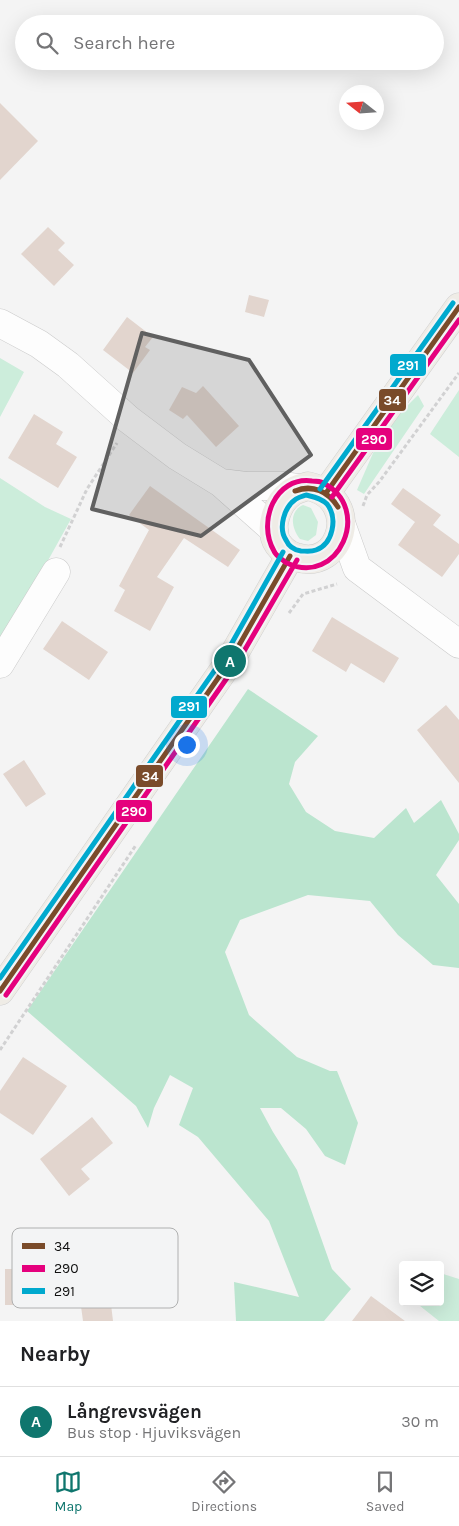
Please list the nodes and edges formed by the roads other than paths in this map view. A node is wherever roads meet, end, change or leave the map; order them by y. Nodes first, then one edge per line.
1 (459, 306) edge
2 (0, 323) edge
3 (221, 483) junction
4 (298, 488) junction
5 (326, 493) junction
6 (351, 518) junction
7 (274, 530) junction
8 (303, 557) junction
9 (357, 568) junction
10 (56, 572) road end
11 (459, 644) edge
12 (0, 664) edge
13 (0, 991) edge

1 - 5 main road
2 - 3 street
3 - 4 street
3 - 7 street
4 - 5 main road
4 - 7 main road
5 - 6 main road
6 - 8 main road
6 - 9 street
7 - 8 main road
8 - 9 street
8 - 13 main road
9 - 11 street
10 - 12 street

